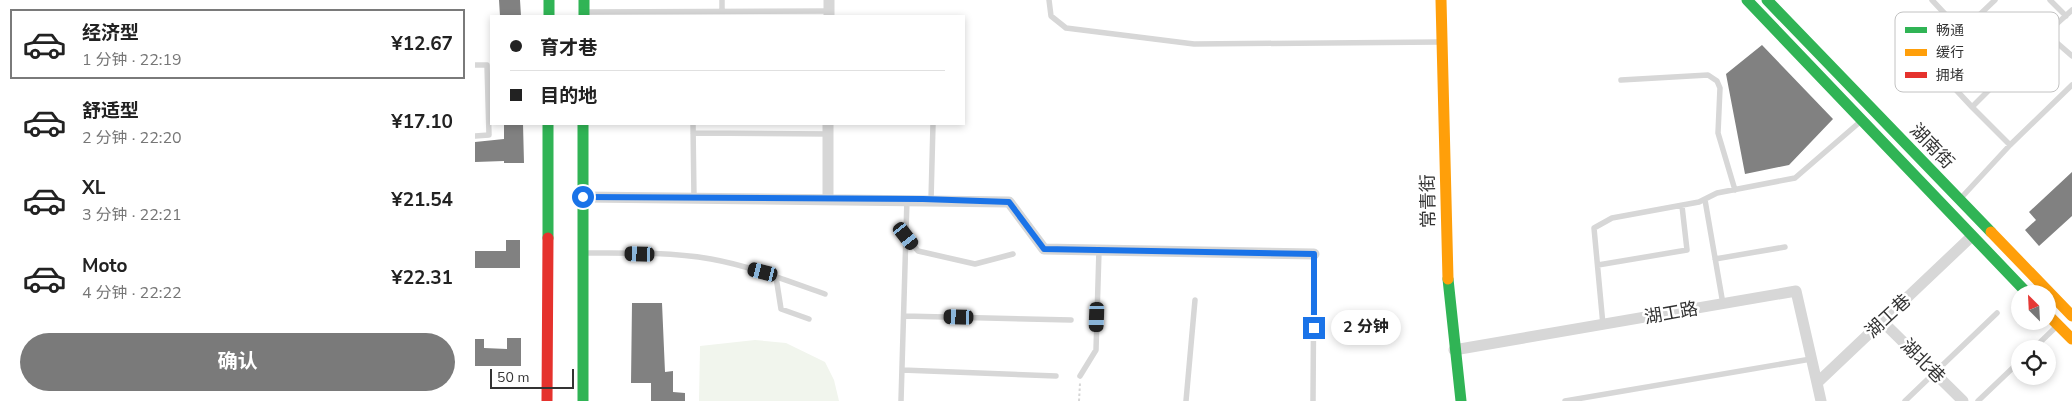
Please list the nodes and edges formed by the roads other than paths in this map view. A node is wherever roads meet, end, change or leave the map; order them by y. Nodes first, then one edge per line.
1 (549, 0) edge
2 (722, 0) edge
3 (1049, 0) edge
4 (1441, 0) edge
5 (1747, 0) edge
6 (1767, 0) edge
7 (1933, 0) edge
8 (1995, 0) edge
9 (2050, 0) edge
10 (583, 9) edge
11 (829, 9) edge
12 (2072, 10) edge
13 (722, 11) junction
14 (1944, 12) edge
15 (1983, 12) edge
16 (692, 14) edge
17 (549, 15) edge
18 (2066, 16) junction
19 (2059, 22) edge
20 (1442, 42) junction
21 (2059, 45) edge
22 (2072, 56) edge
23 (475, 65) edge
24 (1621, 80) dead end
25 (2072, 85) edge
26 (1958, 92) edge
27 (1987, 92) edge
28 (1972, 107) junction
29 (1861, 121) junction
30 (548, 125) edge
31 (583, 125) edge
32 (693, 125) edge
33 (933, 125) edge
34 (828, 129) edge
35 (693, 133) junction
36 (475, 136) edge
37 (2010, 145) junction
38 (1735, 190) junction
39 (583, 197) junction
40 (694, 198) junction
41 (828, 199) junction
42 (907, 199) junction
43 (1959, 199) junction
44 (931, 200) junction
45 (1705, 200) junction
46 (1682, 206) junction
47 (906, 236) junction
48 (1972, 236) junction
49 (1785, 247) dead end
50 (1099, 250) junction
51 (583, 253) junction
52 (1013, 254) dead end
53 (1314, 254) joint
54 (1715, 259) junction
55 (1598, 266) junction
56 (776, 277) junction
57 (2019, 285) edge
58 (825, 294) dead end
59 (1195, 300) dead end
60 (1723, 304) junction
61 (1997, 313) dead end
62 (904, 316) junction
63 (2072, 316) edge
64 (809, 318) dead end
65 (1071, 320) dead end
66 (1882, 321) junction
67 (1603, 324) junction
68 (2058, 325) joint
69 (2072, 339) edge
70 (2042, 340) edge
71 (1454, 350) junction
72 (1811, 359) junction
73 (902, 370) junction
74 (2011, 370) edge
75 (1934, 373) junction
76 (1056, 376) dead end
77 (1080, 376) road end
78 (1817, 383) junction
79 (547, 401) edge
80 (583, 401) edge
81 (901, 401) edge
82 (1186, 401) edge
83 (1313, 401) edge
84 (1461, 401) edge
85 (1565, 401) edge
86 (1821, 401) edge
87 (1905, 401) edge
88 (1963, 401) edge
89 (1979, 401) edge

1 - 17 main road
2 - 13 lane
3 - 20 lane
4 - 20 main road, 常青街
5 - 29 main road, 湖南街
6 - 43 main road, 湖南街
7 - 14 lane
8 - 15 lane
9 - 18 lane
10 - 16 lane
11 - 13 lane
12 - 18 lane
13 - 16 lane
18 - 19 lane
20 - 71 main road, 常青街
21 - 22 lane
23 - 36 lane
24 - 38 lane
25 - 37 lane
26 - 28 lane
27 - 28 lane
28 - 37 lane
29 - 38 lane
29 - 48 main road, 湖南街
30 - 79 main road
31 - 39 main road
32 - 35 lane
33 - 44 lane
34 - 35 lane
34 - 41 street
35 - 40 lane
37 - 43 lane
38 - 45 lane
39 - 40 street
39 - 51 main road
40 - 41 street
41 - 42 street
42 - 44 street
42 - 47 lane
43 - 63 main road, 湖南街
44 - 50 street
45 - 46 lane
45 - 54 lane
46 - 55 lane
46 - 55 lane
47 - 52 lane
47 - 62 lane
48 - 57 main road, 湖南街
48 - 66 street, 湖工巷
49 - 54 lane
50 - 53 street
50 - 77 lane
51 - 56 lane
51 - 80 main road
53 - 83 lane
54 - 60 lane
55 - 67 lane
56 - 58 lane
56 - 64 lane
59 - 82 lane
60 - 67 street, 湖工路
60 - 72 street, 湖工路
61 - 75 lane
62 - 65 lane
62 - 73 lane
66 - 75 street, 湖北巷
66 - 78 street, 湖工巷
67 - 71 street, 湖工路
68 - 69 main road
68 - 70 lane
71 - 84 main road, 常青街
72 - 78 street, 湖工路
72 - 85 lane
73 - 76 lane
73 - 81 lane
74 - 89 lane
75 - 87 lane
75 - 88 street, 湖北巷
78 - 86 street

